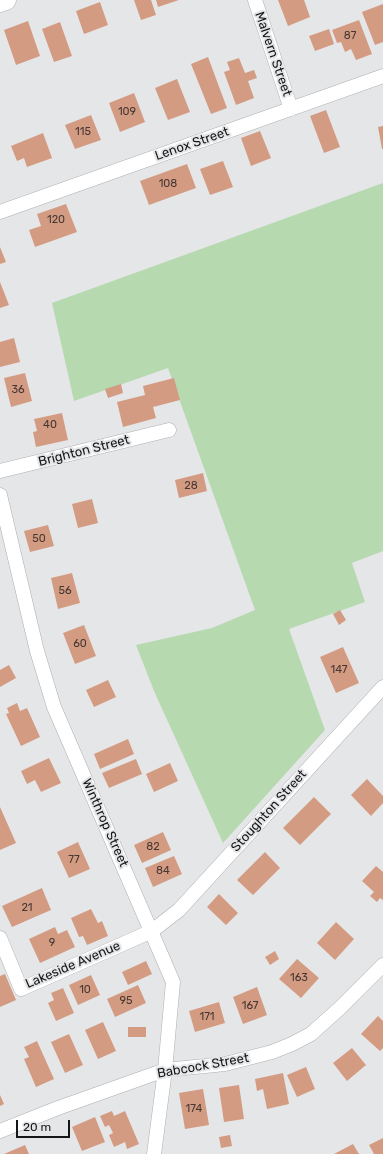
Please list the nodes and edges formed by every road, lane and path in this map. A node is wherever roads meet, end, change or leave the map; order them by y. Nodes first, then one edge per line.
1 (6, 0) edge
2 (255, 0) edge
3 (0, 2) edge
4 (383, 76) edge
5 (291, 109) junction
6 (0, 212) edge
7 (168, 430) dead end
8 (0, 471) edge
9 (0, 495) edge
10 (383, 687) edge
11 (152, 931) junction
12 (0, 938) edge
13 (383, 965) edge
14 (165, 1070) junction
15 (0, 1131) edge
16 (154, 1154) edge

1 - 3 main road
2 - 5 street, Malvern Street
4 - 5 street, Lenox Street
5 - 6 street, Lenox Street
7 - 8 street, Brighton Street
9 - 11 street, Winthrop Street
10 - 11 street, Stoughton Street
11 - 12 street, Lakeside Avenue
11 - 14 street, Winthrop Street
13 - 14 street, Babcock Street
14 - 15 street, Babcock Street
14 - 16 street, Winthrop Street

